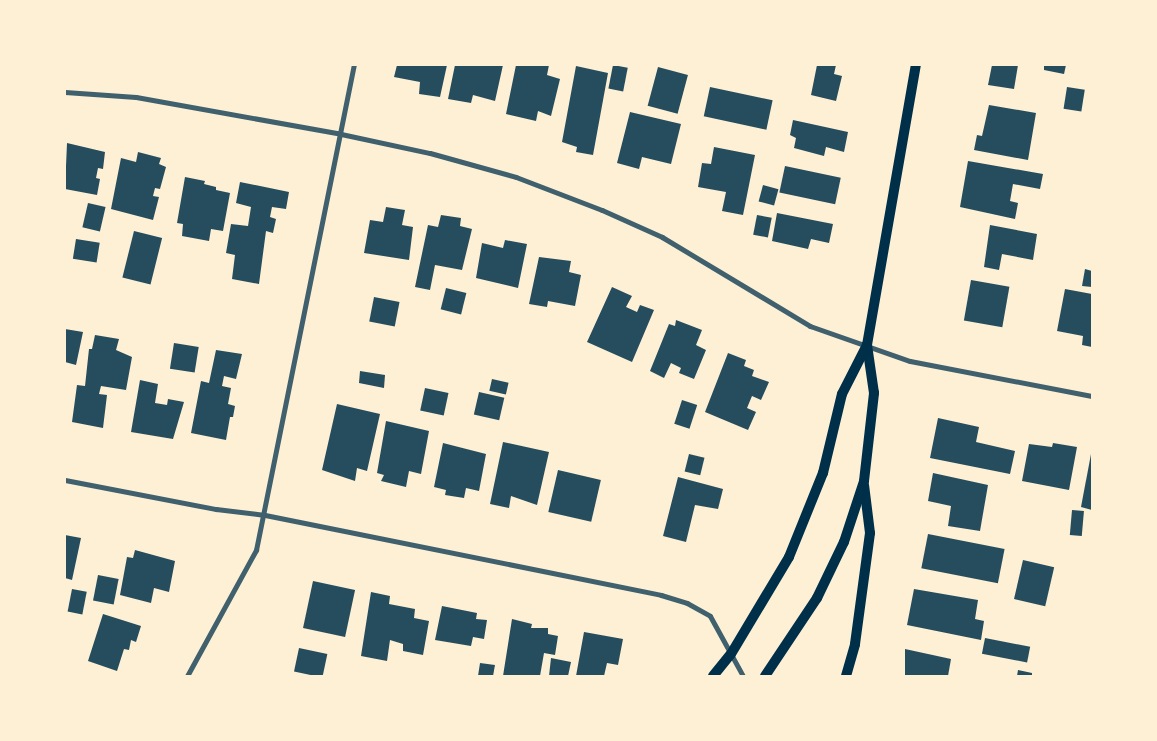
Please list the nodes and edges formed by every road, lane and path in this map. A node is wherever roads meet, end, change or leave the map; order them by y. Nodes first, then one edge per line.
1 (354, 65) edge
2 (916, 65) edge
3 (65, 92) edge
4 (340, 134) junction
5 (868, 345) junction
6 (1092, 396) edge
7 (65, 480) edge
8 (864, 481) junction
9 (265, 515) junction
10 (731, 654) junction
11 (187, 676) edge
12 (713, 676) edge
13 (743, 676) edge
14 (765, 676) edge
15 (846, 676) edge

1 - 4 street
2 - 5 main road
3 - 4 street
4 - 5 street
4 - 9 street
5 - 6 street
5 - 8 main road
5 - 10 main road
7 - 9 street
8 - 14 main road
8 - 15 main road
9 - 10 street
9 - 11 street
10 - 12 main road
10 - 13 street

